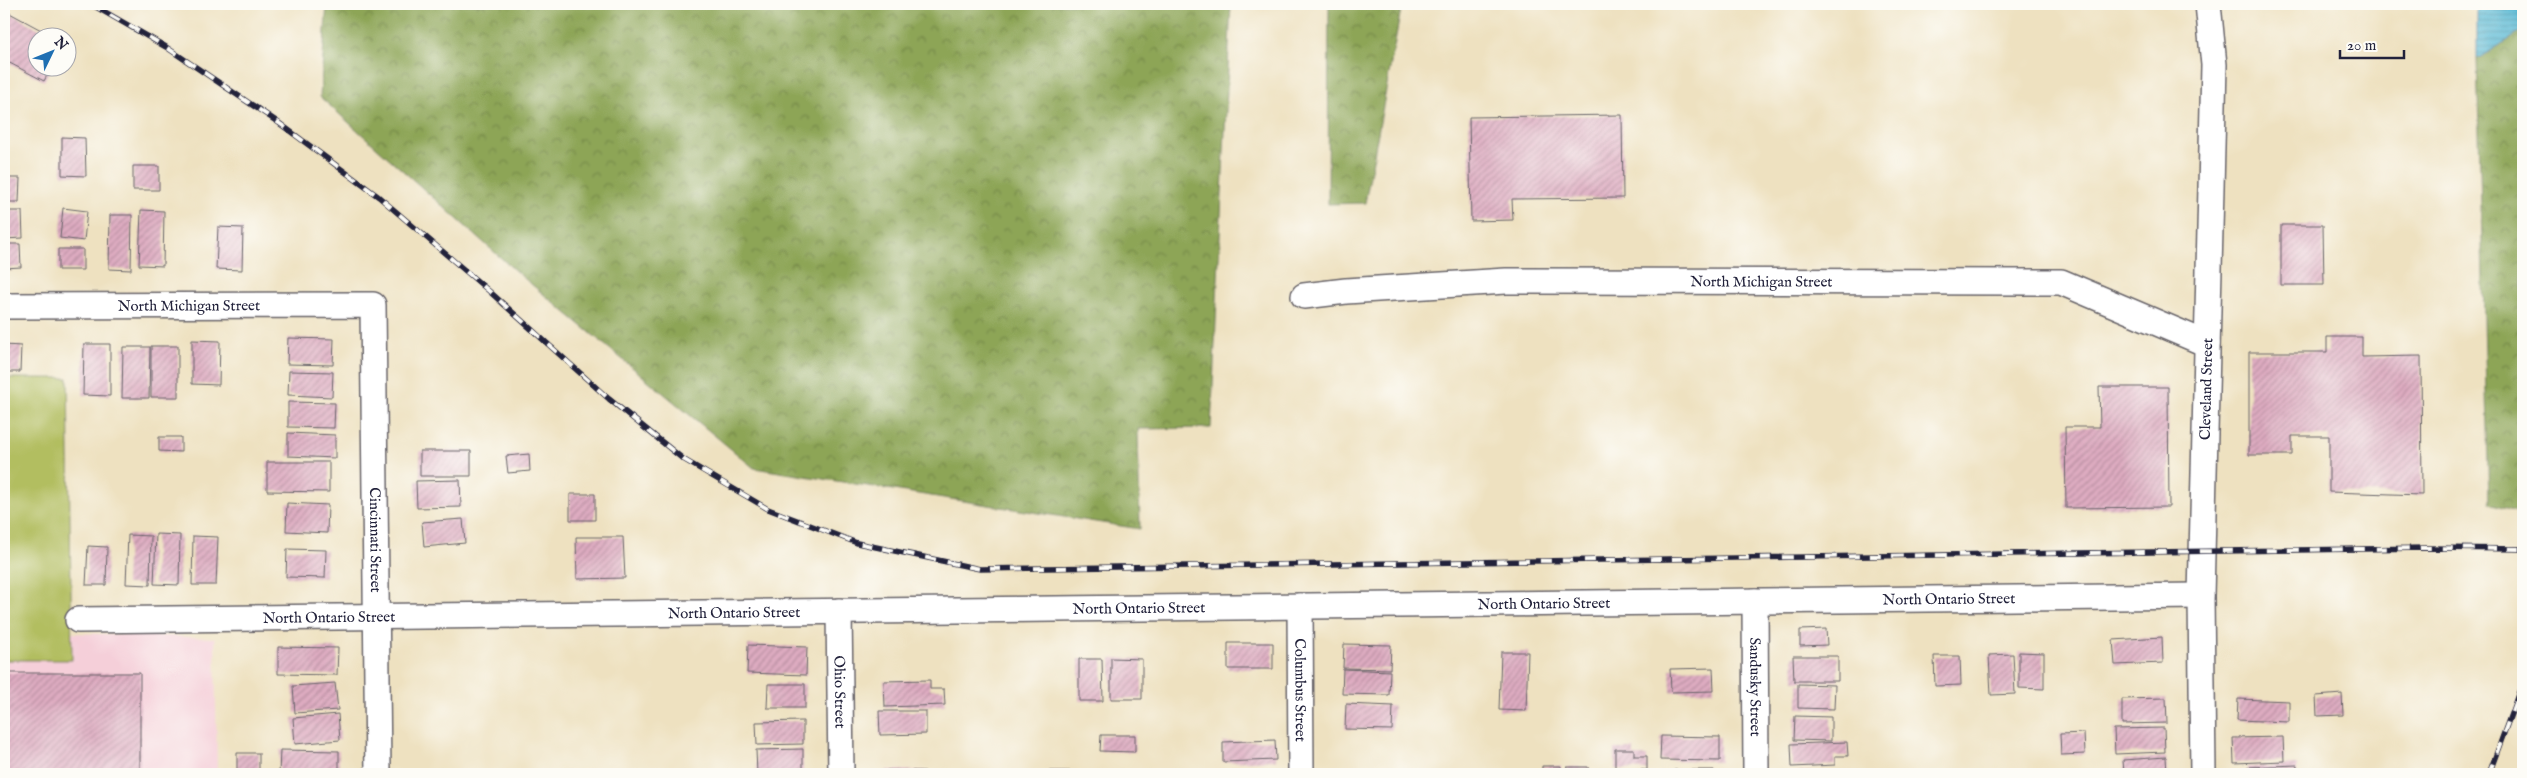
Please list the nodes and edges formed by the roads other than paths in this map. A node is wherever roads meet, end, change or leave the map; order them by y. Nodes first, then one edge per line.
1 (2208, 4) edge
2 (1304, 296) dead end
3 (373, 305) joint
4 (4, 306) edge
5 (2207, 344) junction
6 (2201, 596) junction
7 (1755, 601) junction
8 (1300, 606) junction
9 (839, 611) junction
10 (376, 616) junction
11 (78, 620) dead end
12 (378, 774) edge
13 (841, 774) edge
14 (1301, 774) edge
15 (1756, 774) edge
16 (2203, 774) edge

1 - 5 street, Cleveland Street
2 - 5 street, North Michigan Street
3 - 4 street, North Michigan Street
3 - 10 street, Cincinnati Street
5 - 6 street, Cleveland Street
6 - 7 street, North Ontario Street
6 - 16 street, Cleveland Street
7 - 8 street, North Ontario Street
7 - 15 street, Sandusky Street
8 - 9 street, North Ontario Street
8 - 14 street, Columbus Street
9 - 10 street, North Ontario Street
9 - 13 street, Ohio Street
10 - 11 street, North Ontario Street
10 - 12 street, Cincinnati Street

